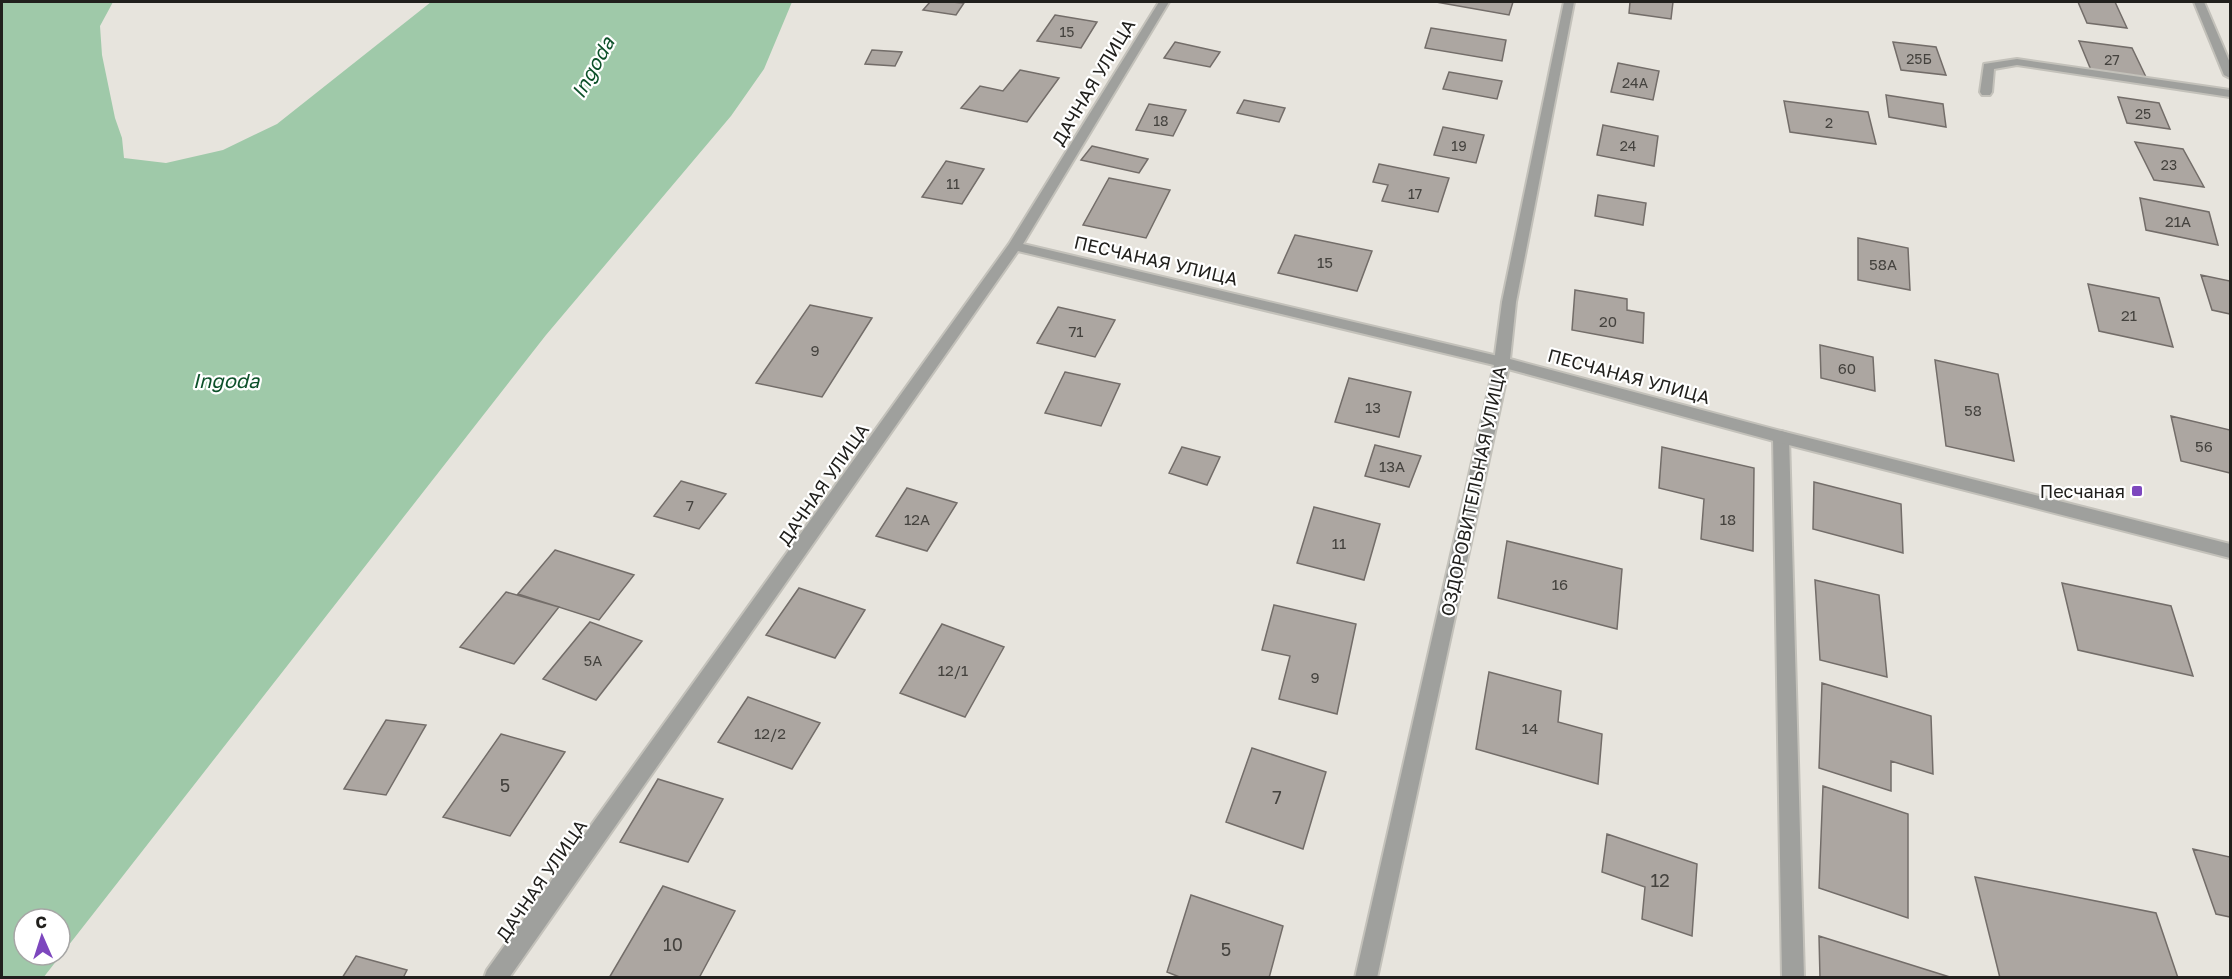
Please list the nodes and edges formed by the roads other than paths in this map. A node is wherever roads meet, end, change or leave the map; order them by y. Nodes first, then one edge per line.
1 (1164, 2) edge
2 (1569, 2) edge
3 (2199, 2) edge
4 (2230, 75) edge
5 (1986, 92) dead end
6 (2230, 94) edge
7 (1015, 246) junction
8 (1502, 362) junction
9 (1781, 437) junction
10 (2230, 551) edge
11 (495, 978) edge
12 (1366, 978) edge
13 (1793, 978) edge

1 - 7 street, ДАЧНАЯ УЛИЦА
2 - 8 street, ОЗДОРОВИТЕЛЬНАЯ УЛИЦА
3 - 4 street
5 - 6 street
7 - 8 street, ПЕСЧАНАЯ УЛИЦА
7 - 11 street, ДАЧНАЯ УЛИЦА
8 - 9 street, ПЕСЧАНАЯ УЛИЦА
8 - 12 street, ОЗДОРОВИТЕЛЬНАЯ УЛИЦА
9 - 10 street, ПЕСЧАНАЯ УЛИЦА
9 - 13 street

